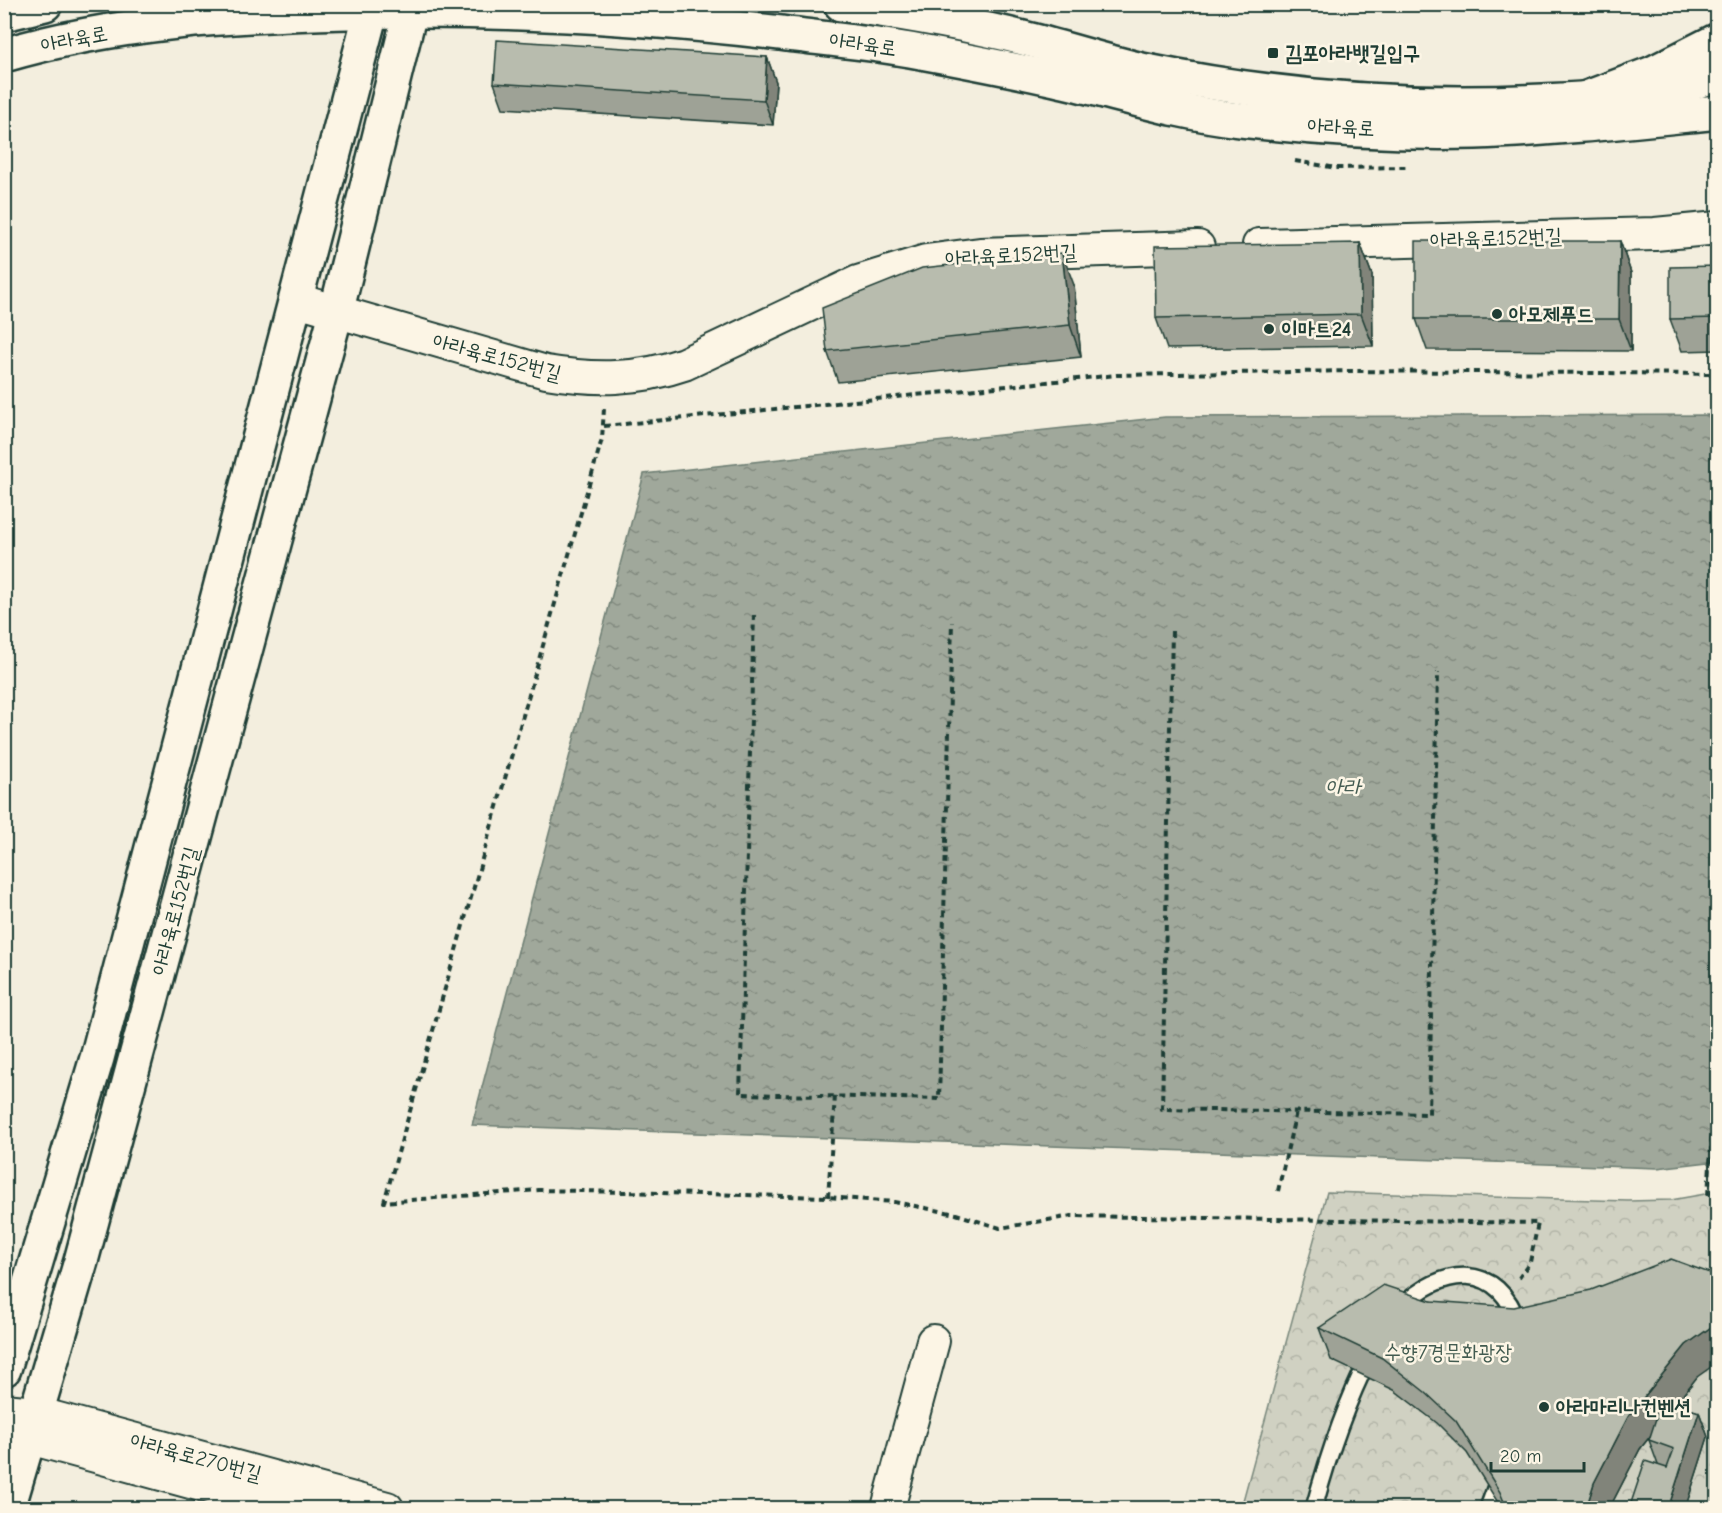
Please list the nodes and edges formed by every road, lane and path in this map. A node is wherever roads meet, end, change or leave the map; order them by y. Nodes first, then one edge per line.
1 (45, 4) edge
2 (841, 4) edge
3 (372, 8) edge
4 (411, 8) edge
5 (4, 14) edge
6 (1718, 40) edge
7 (4, 55) edge
8 (1718, 74) edge
9 (1584, 99) junction
10 (1718, 112) edge
11 (1718, 228) edge
12 (297, 300) junction
13 (336, 313) junction
14 (1718, 374) edge
15 (596, 378) junction
16 (604, 426) junction
17 (754, 615) dead end
18 (952, 622) dead end
19 (1172, 631) dead end
20 (1438, 672) dead end
21 (1718, 1043) edge
22 (835, 1096) junction
23 (1296, 1112) junction
24 (1278, 1191) dead end
25 (1708, 1195) dead end
26 (828, 1197) junction
27 (1505, 1294) junction
28 (1392, 1319) edge
29 (1522, 1340) edge
30 (933, 1341) dead end
31 (1377, 1343) edge
32 (4, 1369) edge
33 (4, 1410) edge
34 (4, 1418) edge
35 (33, 1425) junction
36 (1506, 1457) edge
37 (8, 1509) edge
38 (285, 1509) edge
39 (387, 1509) edge
40 (888, 1509) edge
41 (1314, 1509) edge
42 (1488, 1509) edge

1 - 5 main road, 아라육로
2 - 9 main road, 아라육로
3 - 4 main road, 아라육로
3 - 7 main road, 아라육로
3 - 12 main road, 아라육로152번길
4 - 10 main road, 아라육로
4 - 13 main road, 아라육로152번길
6 - 9 main road
8 - 9 main road, 아라육로
11 - 15 street, 아라육로152번길
12 - 13 street, 아라육로152번길
12 - 32 main road, 아라육로152번길
13 - 15 street, 아라육로152번길
13 - 35 main road, 아라육로152번길
14 - 16 path
15 - 16 path
16 - 26 path
17 - 22 path
18 - 22 path
19 - 23 path
20 - 23 path
21 - 25 path
22 - 26 path
23 - 24 path
26 - 27 path
27 - 28 lane
27 - 29 lane
30 - 40 street
31 - 41 lane
33 - 35 street, 아라육로270번길
34 - 35 street, 아라육로270번길
35 - 37 main road, 아라육로152번길
35 - 38 street, 아라육로270번길
35 - 39 street, 아라육로270번길
36 - 42 lane

